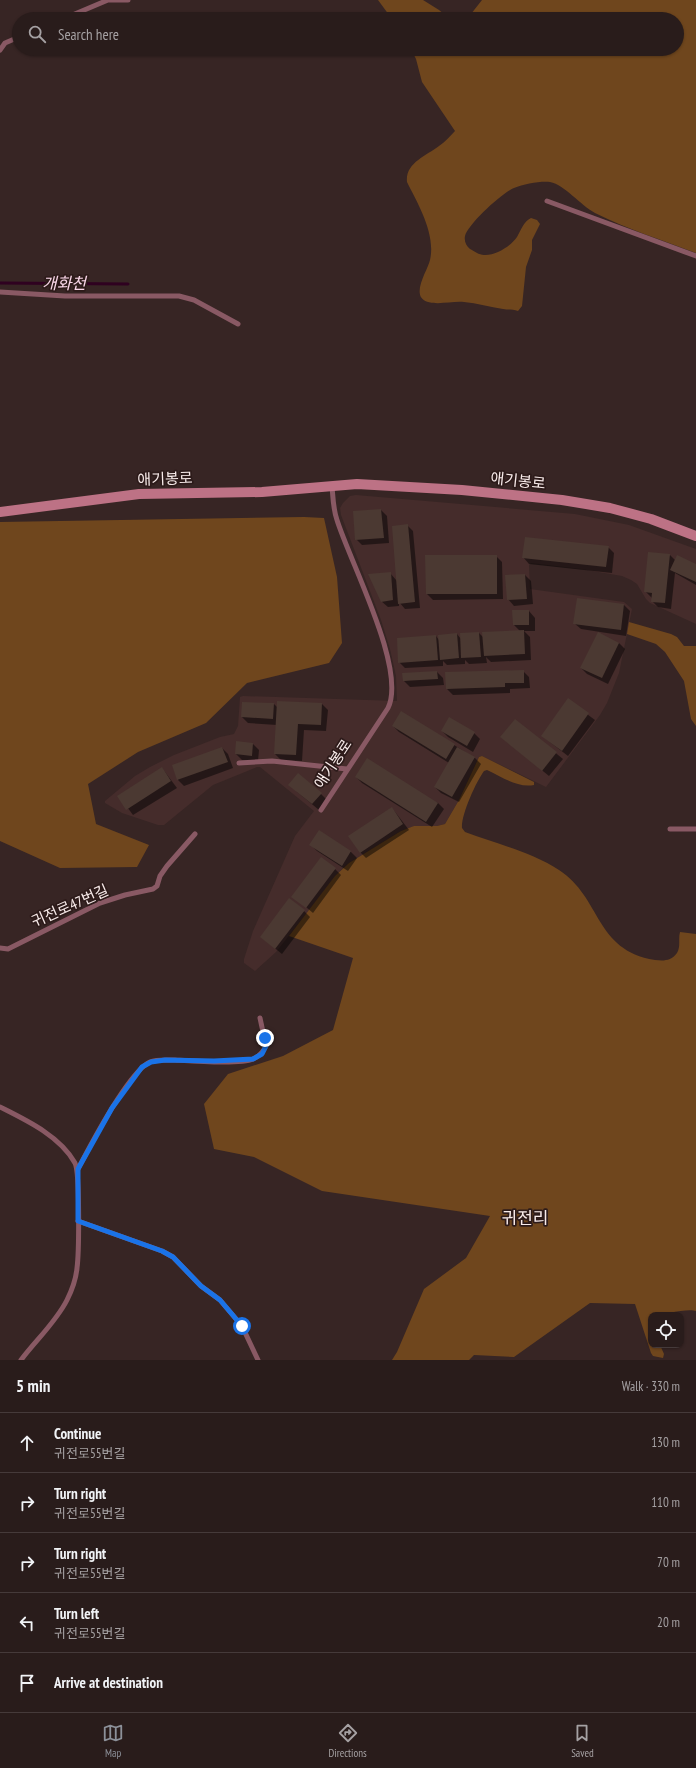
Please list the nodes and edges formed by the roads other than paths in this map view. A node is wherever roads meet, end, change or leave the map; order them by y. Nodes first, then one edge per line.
1 (128, 0) edge
2 (80, 12) edge
3 (12, 40) edge
4 (0, 50) edge
5 (547, 201) dead end
6 (696, 256) edge
7 (0, 292) edge
8 (238, 324) dead end
9 (332, 486) junction
10 (0, 512) edge
11 (696, 536) edge
12 (239, 763) dead end
13 (347, 769) junction
14 (321, 810) dead end
15 (670, 829) dead end
16 (696, 829) edge
17 (195, 834) dead end
18 (0, 948) edge
19 (260, 1018) dead end
20 (0, 1107) edge
21 (78, 1169) junction
22 (78, 1221) junction
23 (21, 1360) edge
24 (258, 1360) edge

1 - 2 lane
3 - 4 lane
5 - 6 lane
7 - 8 lane
9 - 10 main road, 애기봉로
9 - 11 main road, 애기봉로
9 - 13 lane, 애기봉로
12 - 13 lane
13 - 14 lane, 애기봉로
15 - 16 lane
17 - 18 lane, 귀전로47번길
19 - 21 lane
20 - 21 lane
21 - 22 lane
22 - 23 lane
22 - 24 lane

